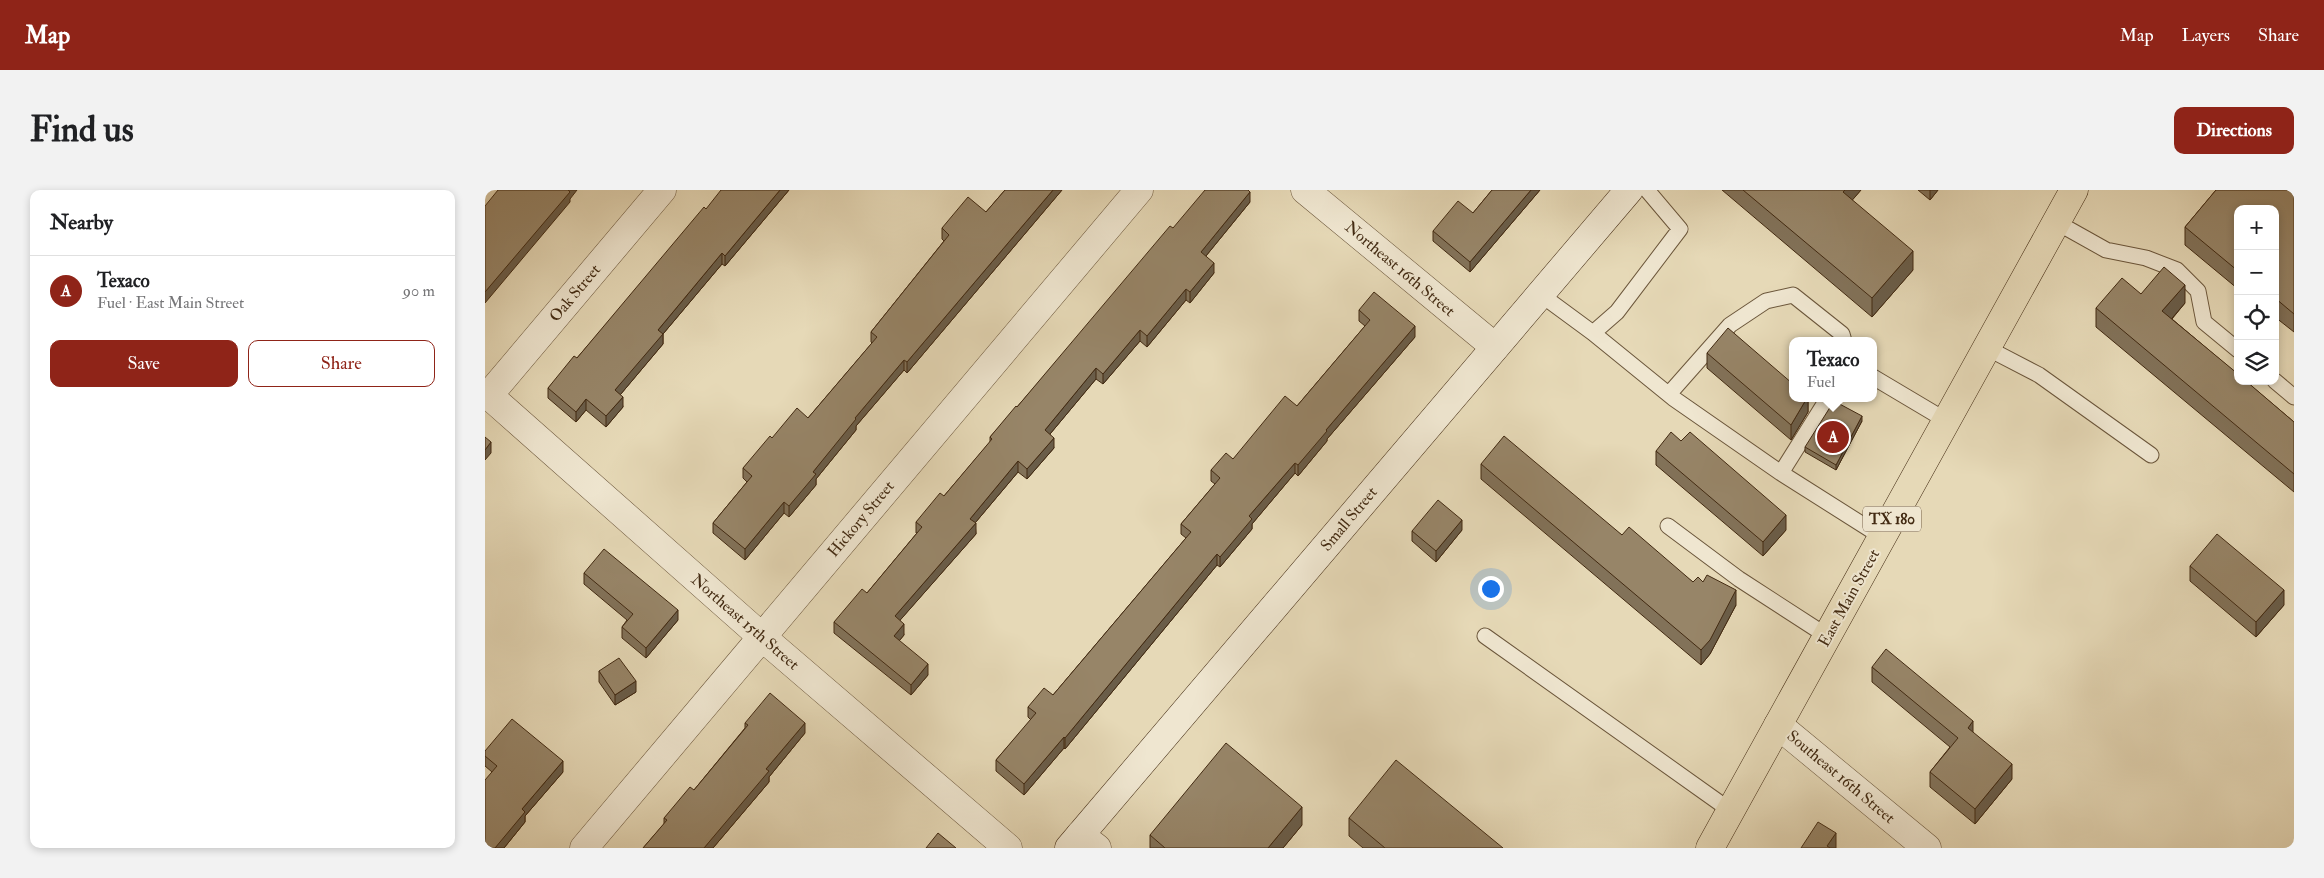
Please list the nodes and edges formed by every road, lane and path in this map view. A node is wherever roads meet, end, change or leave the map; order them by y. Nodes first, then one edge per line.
1 (662, 190) edge
2 (1139, 190) edge
3 (1305, 190) edge
4 (1629, 190) edge
5 (1647, 190) edge
6 (2069, 192) edge
7 (2056, 222) junction
8 (1540, 294) junction
9 (1593, 333) junction
10 (1843, 337) edge
11 (1495, 347) junction
12 (2234, 347) edge
13 (1987, 348) junction
14 (1877, 379) edge
15 (2279, 384) edge
16 (487, 394) edge
17 (1669, 394) junction
18 (2294, 397) edge
19 (1825, 402) edge
20 (1947, 421) junction
21 (2151, 455) dead end
22 (1781, 472) junction
23 (1668, 526) dead end
24 (1883, 537) junction
25 (1485, 636) dead end
26 (1827, 636) junction
27 (762, 637) junction
28 (1778, 725) junction
29 (1731, 811) junction
30 (1082, 844) edge
31 (584, 848) edge
32 (1008, 848) edge
33 (1710, 848) edge
34 (1927, 848) edge

1 - 16 street, Oak Street
2 - 27 street, Hickory Street
3 - 11 street, Northeast 16th Street
4 - 8 street, Small Street
5 - 9 lane
6 - 7 main road, East Main Street / TX 180
7 - 12 lane
7 - 13 main road, East Main Street / TX 180
8 - 9 lane
8 - 11 street, Small Street
9 - 17 lane
10 - 17 lane
11 - 30 street, Small Street
13 - 20 main road, East Main Street / TX 180
13 - 21 lane
14 - 20 lane
15 - 18 lane
16 - 27 street, Northeast 15th Street
17 - 22 lane
19 - 22 lane
20 - 24 main road, East Main Street / TX 180
22 - 24 lane
23 - 26 lane
24 - 26 main road, East Main Street / TX 180
25 - 29 lane
26 - 28 main road, East Main Street / TX 180
27 - 31 street, Hickory Street
27 - 32 street, Northeast 15th Street
28 - 29 main road, East Main Street / TX 180
28 - 34 street, Southeast 16th Street
29 - 33 main road, East Main Street / TX 180

